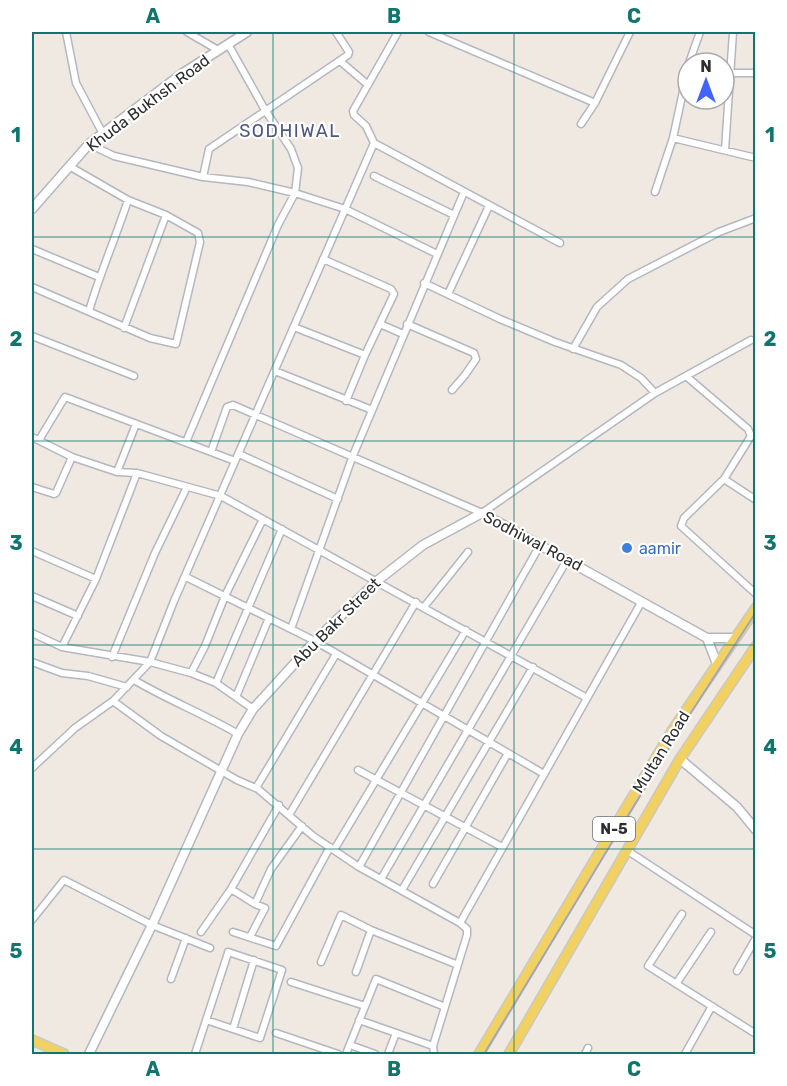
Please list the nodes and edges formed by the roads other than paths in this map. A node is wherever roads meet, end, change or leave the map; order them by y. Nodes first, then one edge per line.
1 (66, 32) edge
2 (187, 32) edge
3 (247, 32) edge
4 (336, 32) edge
5 (398, 32) edge
6 (429, 32) edge
7 (630, 32) edge
8 (700, 32) edge
9 (733, 32) edge
10 (228, 44) junction
11 (218, 50) junction
12 (693, 51) edge
13 (731, 51) edge
14 (340, 61) junction
15 (736, 73) edge
16 (756, 73) edge
17 (367, 84) junction
18 (595, 103) junction
19 (266, 110) junction
20 (679, 111) edge
21 (727, 111) edge
22 (581, 124) dead end
23 (103, 134) junction
24 (673, 138) junction
25 (374, 143) junction
26 (89, 144) junction
27 (725, 150) junction
28 (756, 158) edge
29 (69, 166) junction
30 (374, 176) dead end
31 (203, 177) junction
32 (464, 192) junction
33 (655, 192) dead end
34 (295, 193) junction
35 (128, 200) junction
36 (489, 206) junction
37 (32, 209) edge
38 (345, 209) junction
39 (166, 215) junction
40 (454, 215) junction
41 (756, 218) edge
42 (560, 243) dead end
43 (32, 249) edge
44 (437, 255) junction
45 (323, 259) junction
46 (99, 277) junction
47 (424, 283) junction
48 (32, 287) edge
49 (448, 294) junction
50 (88, 311) junction
51 (380, 324) junction
52 (408, 324) junction
53 (294, 327) junction
54 (124, 328) junction
55 (403, 334) junction
56 (32, 336) edge
57 (751, 340) dead end
58 (573, 349) junction
59 (365, 355) junction
60 (275, 371) junction
61 (134, 376) dead end
62 (686, 376) junction
63 (452, 390) dead end
64 (655, 393) junction
65 (346, 401) junction
66 (372, 410) junction
67 (256, 415) junction
68 (136, 424) junction
69 (32, 437) edge
70 (39, 440) junction
71 (186, 442) junction
72 (211, 452) junction
73 (238, 454) junction
74 (72, 457) junction
75 (352, 458) junction
76 (235, 461) junction
77 (117, 472) junction
78 (137, 473) junction
79 (724, 479) junction
80 (32, 487) edge
81 (188, 487) junction
82 (221, 496) junction
83 (338, 499) junction
84 (756, 500) edge
85 (482, 513) junction
86 (263, 519) junction
87 (282, 530) junction
88 (540, 545) junction
89 (320, 550) junction
90 (32, 551) edge
91 (468, 552) dead end
92 (567, 560) junction
93 (186, 577) junction
94 (96, 579) junction
95 (377, 581) junction
96 (756, 594) edge
97 (32, 596) edge
98 (225, 597) junction
99 (642, 601) junction
100 (416, 602) junction
101 (424, 607) junction
102 (248, 608) junction
103 (756, 608) edge
104 (78, 616) junction
105 (269, 618) junction
106 (291, 629) junction
107 (466, 630) junction
108 (32, 633) edge
109 (707, 638) junction
110 (735, 638) junction
111 (315, 641) junction
112 (487, 642) junction
113 (62, 647) junction
114 (755, 650) edge
115 (336, 654) junction
116 (510, 655) junction
117 (112, 657) junction
118 (32, 662) edge
119 (150, 662) junction
120 (717, 664) junction
121 (532, 667) junction
122 (191, 673) junction
123 (373, 674) junction
124 (134, 680) junction
125 (216, 683) junction
126 (127, 687) junction
127 (236, 697) junction
128 (587, 698) junction
129 (113, 701) junction
130 (421, 703) junction
131 (253, 709) junction
132 (443, 716) junction
133 (469, 730) junction
134 (238, 734) junction
135 (489, 742) junction
136 (508, 753) junction
137 (680, 759) junction
138 (32, 768) edge
139 (221, 770) junction
140 (358, 770) dead end
141 (544, 774) junction
142 (376, 779) junction
143 (256, 788) junction
144 (402, 792) junction
145 (279, 805) junction
146 (425, 805) junction
147 (289, 814) junction
148 (446, 816) junction
149 (302, 826) junction
150 (466, 828) junction
151 (756, 830) edge
152 (502, 847) junction
153 (332, 848) junction
154 (628, 851) junction
155 (359, 867) junction
156 (381, 879) junction
157 (432, 884) dead end
158 (231, 889) junction
159 (402, 890) junction
160 (255, 904) junction
161 (682, 914) dead end
162 (32, 920) edge
163 (460, 923) junction
164 (152, 925) junction
165 (371, 930) junction
166 (201, 932) dead end
167 (233, 932) dead end
168 (711, 932) dead end
169 (250, 937) junction
170 (756, 937) edge
171 (186, 939) junction
172 (210, 948) dead end
173 (254, 960) junction
174 (321, 962) dead end
175 (458, 965) junction
176 (737, 970) dead end
177 (356, 972) dead end
178 (171, 979) dead end
179 (291, 982) dead end
180 (676, 984) junction
181 (365, 1006) junction
182 (712, 1006) junction
183 (445, 1007) junction
184 (206, 1020) junction
185 (359, 1020) junction
186 (233, 1029) junction
187 (276, 1033) dead end
188 (396, 1033) junction
189 (756, 1034) edge
190 (32, 1040) edge
191 (350, 1045) junction
192 (433, 1046) junction
193 (64, 1054) edge
194 (89, 1054) edge
195 (195, 1054) edge
196 (338, 1054) edge
197 (346, 1054) edge
198 (375, 1054) edge
199 (388, 1054) edge
200 (435, 1054) edge
201 (479, 1054) edge
202 (509, 1054) edge
203 (685, 1054) edge

1 - 23 street
2 - 11 street
3 - 10 street, Khuda Bukhsh Road
4 - 14 street
5 - 17 street
6 - 18 street
7 - 18 street
8 - 12 street
9 - 13 street
10 - 11 street, Khuda Bukhsh Road
10 - 19 street
11 - 23 street, Khuda Bukhsh Road
14 - 17 street
14 - 19 street
15 - 16 street
17 - 25 street
18 - 22 street
19 - 31 street
19 - 34 street
20 - 24 street
21 - 27 street
23 - 26 street, Khuda Bukhsh Road
24 - 27 street
24 - 33 street
25 - 32 street
25 - 38 street
26 - 29 street, Khuda Bukhsh Road
26 - 31 street
27 - 28 street
29 - 35 street
29 - 37 street, Khuda Bukhsh Road
30 - 40 street
31 - 34 street
32 - 36 street
32 - 40 street
34 - 38 street
34 - 71 street
35 - 39 street
35 - 46 street
36 - 42 street
36 - 49 street
38 - 44 street
38 - 45 street
39 - 54 street
39 - 54 street
40 - 44 street
41 - 58 street
43 - 46 street
44 - 47 street
45 - 51 street
45 - 53 street
46 - 50 street
47 - 49 street
47 - 52 street
48 - 50 street
49 - 58 street
50 - 54 street
51 - 55 street
51 - 59 street
52 - 55 street
52 - 63 street
53 - 59 street
53 - 60 street
55 - 66 street
56 - 61 street
57 - 62 street, Abu Bakr Street
58 - 64 street
59 - 65 street
60 - 65 street
60 - 67 street
62 - 64 street, Abu Bakr Street
62 - 79 street
64 - 85 street, Abu Bakr Street
65 - 66 street
66 - 75 street
67 - 72 street, Sodhiwal Road
67 - 73 street
67 - 75 street, Sodhiwal Road
68 - 70 street
68 - 71 street
68 - 77 street
69 - 70 street
70 - 74 street
71 - 72 street
72 - 76 street
73 - 76 street
73 - 83 street
74 - 77 street
74 - 80 street
75 - 83 street
75 - 85 street, Sodhiwal Road
76 - 82 street
77 - 78 street
78 - 81 street
78 - 94 street
79 - 84 street
79 - 96 street
81 - 82 street
81 - 117 street
82 - 86 street
82 - 93 street
83 - 89 street
85 - 88 street, Sodhiwal Road
85 - 95 street, Abu Bakr Street
86 - 87 street
86 - 98 street
87 - 89 street
87 - 102 street
88 - 92 street, Sodhiwal Road
88 - 112 street
89 - 95 street
89 - 106 street
90 - 94 street
91 - 101 street
92 - 99 street, Sodhiwal Road
92 - 116 street
93 - 98 street
93 - 119 street
94 - 104 street
95 - 100 street
95 - 111 street, Abu Bakr Street
97 - 104 street
98 - 102 street
98 - 122 street
99 - 109 street, Sodhiwal Road
99 - 128 street
100 - 101 street
100 - 123 street
101 - 107 street
102 - 105 street
102 - 125 street
103 - 110 main road, Multan Road / N-5
104 - 113 street
105 - 106 street
105 - 127 street
106 - 111 street
107 - 112 street
107 - 130 street
108 - 113 street
109 - 110 street, Sodhiwal Road
109 - 120 street
110 - 120 main road, Multan Road / N-5
111 - 115 street
111 - 131 street, Abu Bakr Street
112 - 116 street
112 - 132 street
113 - 117 street
114 - 137 main road, Multan Road / N-5
115 - 123 street
115 - 143 street
116 - 121 street
116 - 133 street
117 - 119 street
118 - 126 street
119 - 122 street
119 - 124 street
120 - 201 main road, Multan Road / N-5
121 - 128 street
121 - 135 street
122 - 125 street
123 - 130 street
123 - 147 street
124 - 126 street
124 - 134 street
125 - 127 street
126 - 129 street
127 - 131 street
128 - 141 street
129 - 138 street
129 - 139 street
130 - 132 street
130 - 142 street
131 - 134 street, Abu Bakr Street
132 - 133 street
132 - 144 street
133 - 135 street
133 - 146 street
134 - 139 street, Abu Bakr Street
135 - 136 street
135 - 148 street
136 - 141 street
136 - 150 street
137 - 151 street
137 - 154 main road, Multan Road / N-5
139 - 143 street
139 - 164 street, Abu Bakr Street
140 - 142 street
141 - 152 street
142 - 144 street
142 - 153 street
143 - 145 street
144 - 146 street
144 - 155 street
145 - 147 street
145 - 158 street
146 - 148 street
146 - 156 street
147 - 149 street
148 - 150 street
148 - 159 street
149 - 153 street
149 - 160 street
150 - 152 street
150 - 157 street
152 - 163 street
153 - 155 street
153 - 169 street
154 - 170 street
154 - 202 main road, Multan Road / N-5
155 - 156 street
156 - 159 street
158 - 160 street
158 - 166 street
159 - 163 street
160 - 169 street
161 - 180 street
162 - 164 street
163 - 175 street
164 - 171 street
164 - 194 street, Abu Bakr Street
165 - 174 street
165 - 175 street
165 - 177 street
167 - 169 street
168 - 180 street
170 - 176 street
171 - 172 street
171 - 178 street
173 - 184 street
173 - 186 street
173 - 186 street
175 - 183 street
179 - 181 street
180 - 182 street
181 - 183 street
181 - 185 street
182 - 189 street
182 - 203 street
183 - 192 street
184 - 186 street
184 - 195 street
185 - 188 street
185 - 191 street
187 - 196 street
188 - 192 street
188 - 199 street
190 - 193 main road
191 - 197 street
191 - 198 street
192 - 200 street

